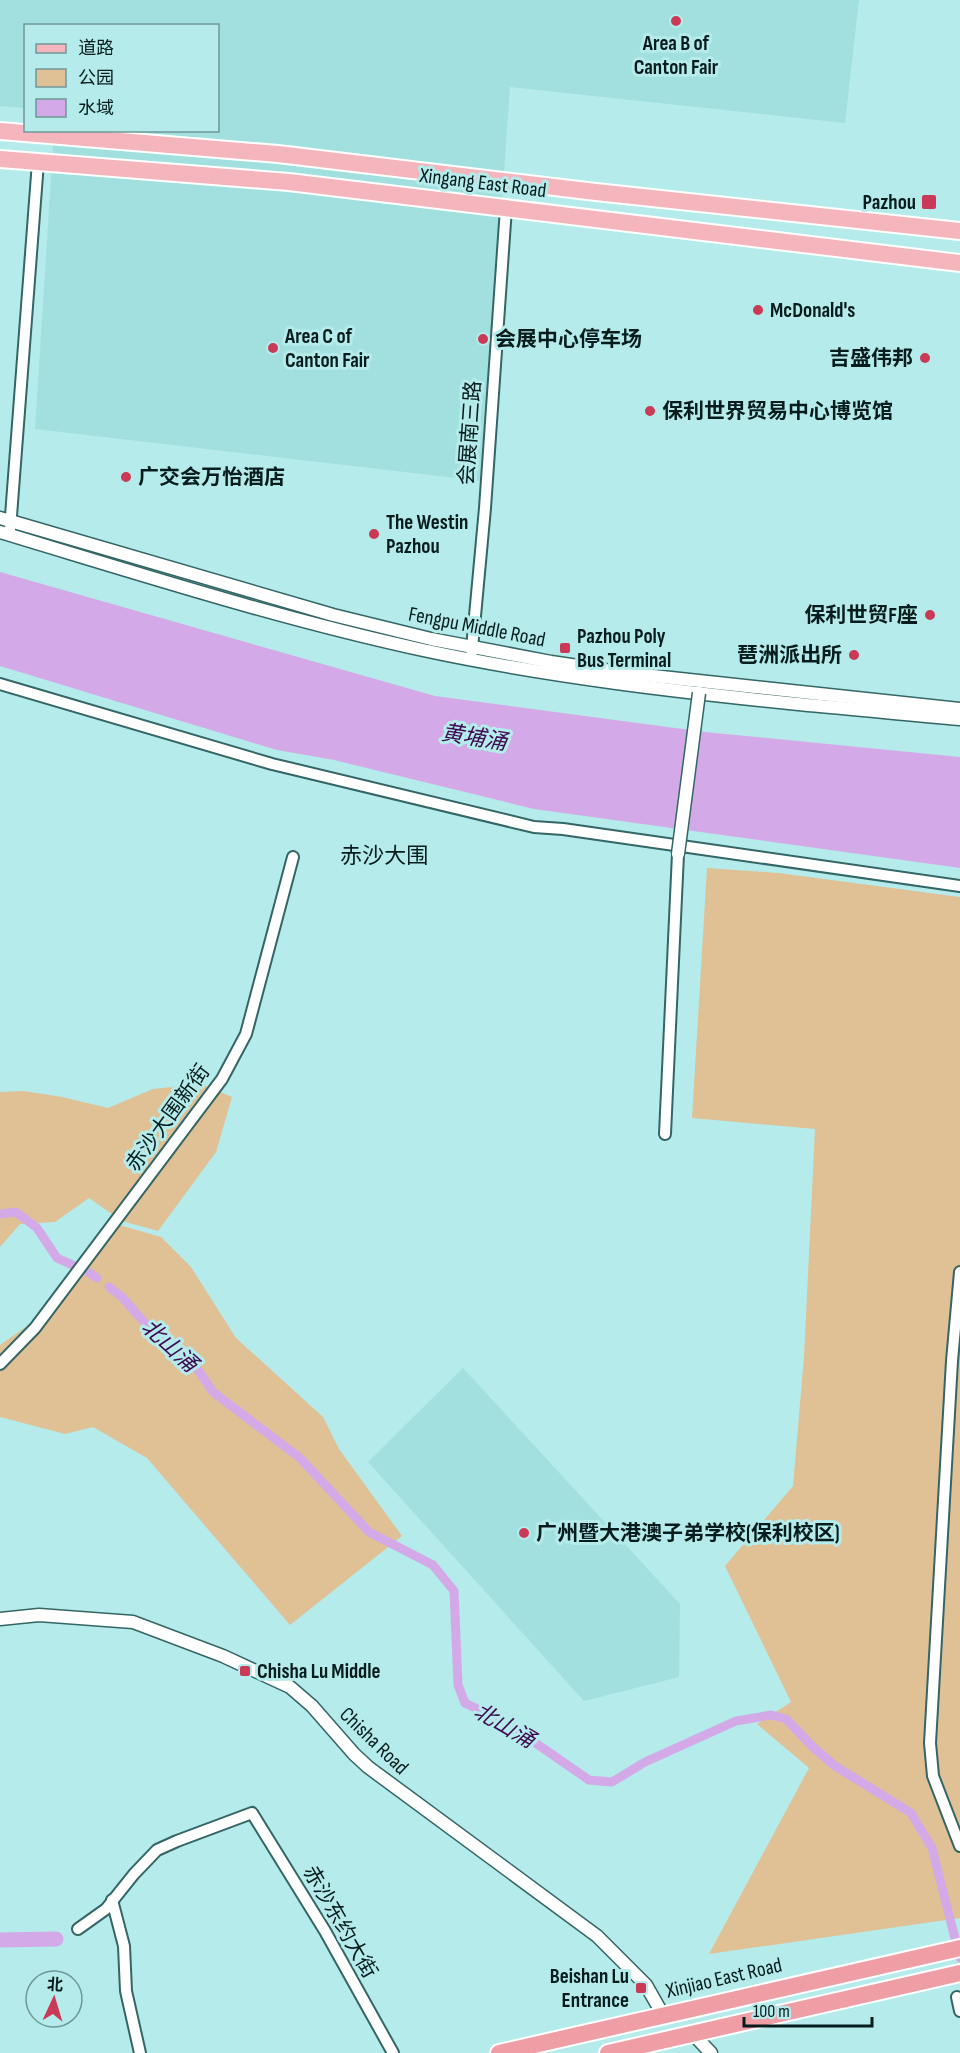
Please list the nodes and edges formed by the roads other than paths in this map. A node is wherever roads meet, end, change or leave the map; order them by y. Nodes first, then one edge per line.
1 (0, 130) edge
2 (0, 159) edge
3 (38, 162) junction
4 (506, 208) junction
5 (960, 231) edge
6 (960, 262) edge
7 (6, 520) edge
8 (4, 533) edge
9 (472, 653) junction
10 (0, 684) edge
11 (699, 693) junction
12 (960, 704) edge
13 (945, 708) junction
14 (960, 710) edge
15 (960, 719) edge
16 (678, 854) joint
17 (293, 857) dead end
18 (960, 886) edge
19 (664, 1134) dead end
20 (960, 1272) edge
21 (0, 1364) edge
22 (0, 1619) edge
23 (960, 1846) edge
24 (112, 1900) junction
25 (78, 1929) dead end
26 (952, 1950) edge
27 (955, 1974) edge
28 (957, 1997) dead end
29 (960, 2011) edge
30 (663, 2015) junction
31 (693, 2034) junction
32 (140, 2053) edge
33 (393, 2053) edge
34 (499, 2053) edge
35 (608, 2053) edge
36 (711, 2053) edge

1 - 5 main road, Xingang East Road
2 - 3 main road, Xingang East Road
3 - 4 main road, Xingang East Road
3 - 7 street
4 - 6 main road, Xingang East Road
4 - 9 street, 会展南三路
7 - 8 street
7 - 9 street, Fengpu Middle Road
8 - 9 street, Fengpu Middle Road
9 - 11 street, Fengpu Middle Road
9 - 13 street, Fengpu Middle Road
10 - 18 street
11 - 15 street, Fengpu Middle Road
11 - 16 street, bridge
12 - 13 street
13 - 14 street, Fengpu Middle Road
16 - 19 street
17 - 21 street, 赤沙大围新街
20 - 23 street
22 - 30 street, Chisha Road
24 - 25 street
24 - 32 street
24 - 33 street, 赤沙东约大街
26 - 30 highway, Xinjiao East Road
27 - 31 highway
28 - 29 street
30 - 34 highway, Xinjiao East Road
31 - 35 highway
31 - 36 street

